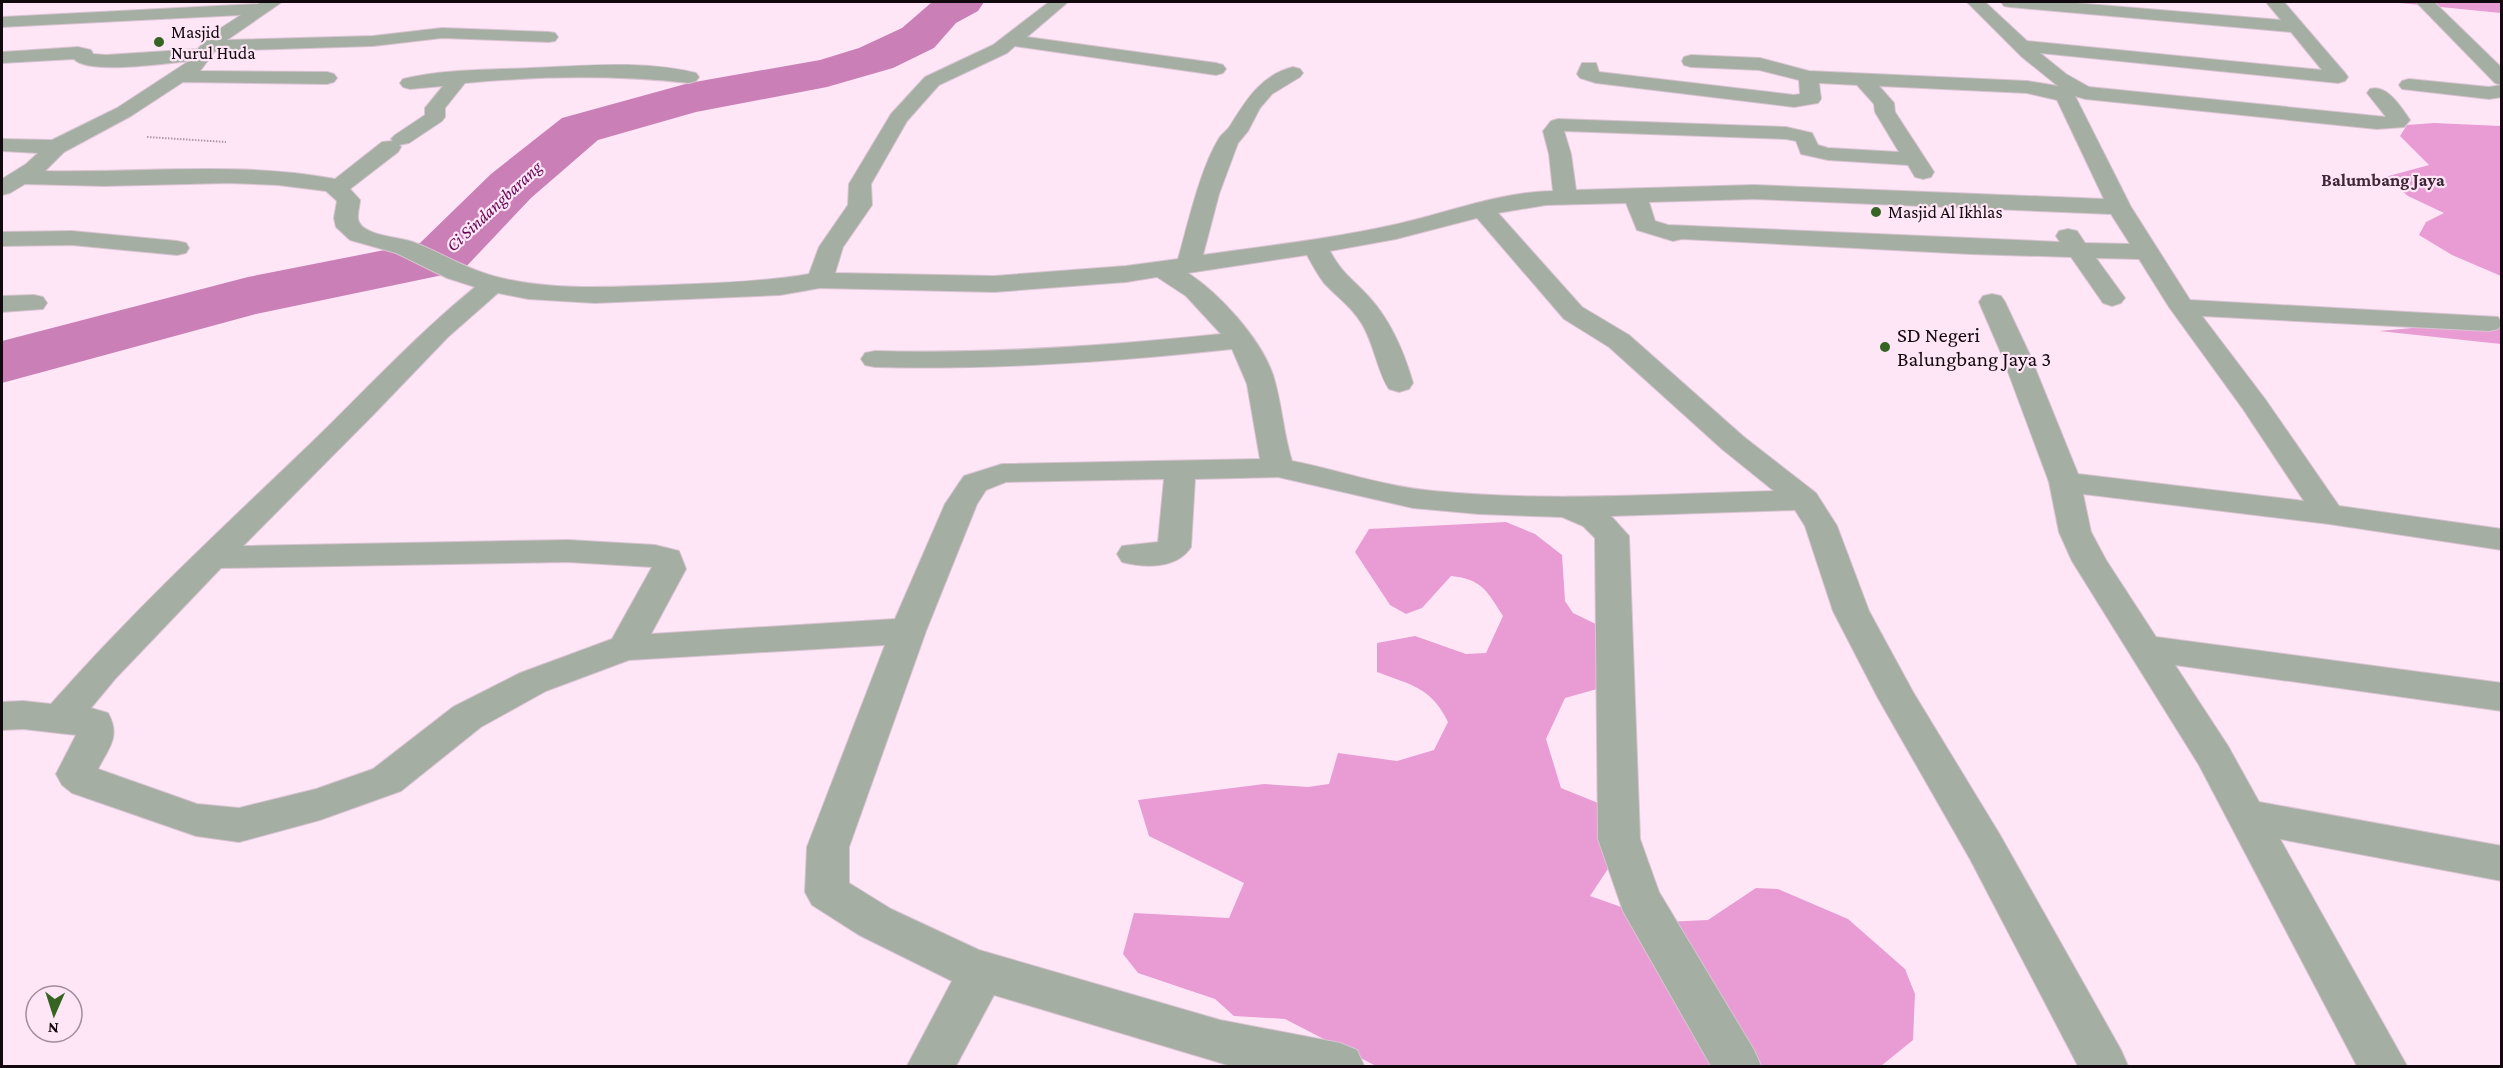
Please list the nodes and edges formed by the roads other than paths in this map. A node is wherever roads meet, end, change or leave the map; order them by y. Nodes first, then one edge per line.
1 (1059, 2) edge
2 (1976, 2) edge
3 (2010, 2) edge
4 (2275, 2) edge
5 (2419, 2) edge
6 (2425, 2) edge
7 (266, 5) edge
8 (2, 21) edge
9 (2296, 27) junction
10 (549, 37) dead end
11 (1013, 40) junction
12 (2022, 46) junction
13 (205, 50) junction
14 (2, 57) edge
15 (1690, 61) dead end
16 (1589, 67) dead end
17 (1216, 69) dead end
18 (1293, 73) dead end
19 (177, 76) junction
20 (689, 77) dead end
21 (1808, 77) junction
22 (327, 78) dead end
23 (458, 79) junction
24 (1862, 79) junction
25 (2502, 79) edge
26 (410, 83) dead end
27 (2409, 84) dead end
28 (2502, 91) edge
29 (2377, 93) dead end
30 (2, 145) edge
31 (56, 147) junction
32 (1915, 159) junction
33 (22, 177) junction
34 (2, 188) edge
35 (336, 189) junction
36 (1635, 196) junction
37 (1565, 197) junction
38 (1941, 201) junction
39 (2049, 204) junction
40 (2119, 207) junction
41 (1482, 209) junction
42 (2, 239) edge
43 (177, 248) dead end
44 (1316, 248) junction
45 (2077, 249) junction
46 (2147, 252) junction
47 (1175, 267) junction
48 (820, 280) junction
49 (493, 284) junction
50 (2112, 298) dead end
51 (1992, 302) dead end
52 (34, 303) dead end
53 (2, 304) edge
54 (2182, 307) junction
55 (2488, 322) dead end
56 (1238, 340) junction
57 (875, 359) dead end
58 (1399, 383) dead end
59 (1278, 468) junction
60 (1180, 469) junction
61 (2065, 482) junction
62 (1805, 500) junction
63 (1568, 507) junction
64 (2329, 514) junction
65 (2502, 540) edge
66 (1134, 554) dead end
67 (212, 557) junction
68 (908, 631) junction
69 (625, 648) junction
70 (2144, 648) junction
71 (2502, 697) edge
72 (2, 716) edge
73 (60, 719) junction
74 (2248, 816) junction
75 (2502, 864) edge
76 (982, 970) junction
77 (932, 1066) edge
78 (1340, 1066) edge
79 (1737, 1066) edge
80 (2104, 1066) edge
81 (2383, 1066) edge

1 - 11 street
2 - 12 street
3 - 9 street
4 - 9 street
5 - 6 street
6 - 25 street
7 - 8 street
7 - 13 street
9 - 12 street
10 - 13 street
11 - 17 street
11 - 48 street
12 - 29 street
13 - 14 street
13 - 19 street
15 - 21 street
16 - 21 street
18 - 47 street
19 - 22 street
19 - 31 street
20 - 23 street
21 - 24 street
23 - 26 street
23 - 35 street
24 - 32 street
24 - 40 street
27 - 28 street
30 - 31 street
31 - 33 street
32 - 37 street
32 - 38 street
33 - 34 street
33 - 35 street
35 - 49 street
36 - 37 street
36 - 38 street
36 - 45 street
37 - 41 street
38 - 39 street
39 - 40 street
39 - 45 street
40 - 46 street
41 - 44 street
41 - 62 street
42 - 43 street
44 - 47 street
44 - 58 street
45 - 46 street
45 - 50 street
46 - 54 street
47 - 48 street
47 - 56 street
48 - 49 street
49 - 67 street
51 - 61 street
52 - 53 street
54 - 55 street
54 - 64 street
56 - 57 street
56 - 59 street
59 - 60 street
59 - 63 street
60 - 66 street
60 - 68 street
61 - 64 street
61 - 70 street
62 - 63 street
62 - 80 street
63 - 79 street
64 - 65 street
67 - 69 street
67 - 73 street
68 - 69 street
68 - 76 street
69 - 73 street
70 - 71 street
70 - 74 street
72 - 73 street
74 - 75 street
74 - 81 street
76 - 77 street
76 - 78 street

